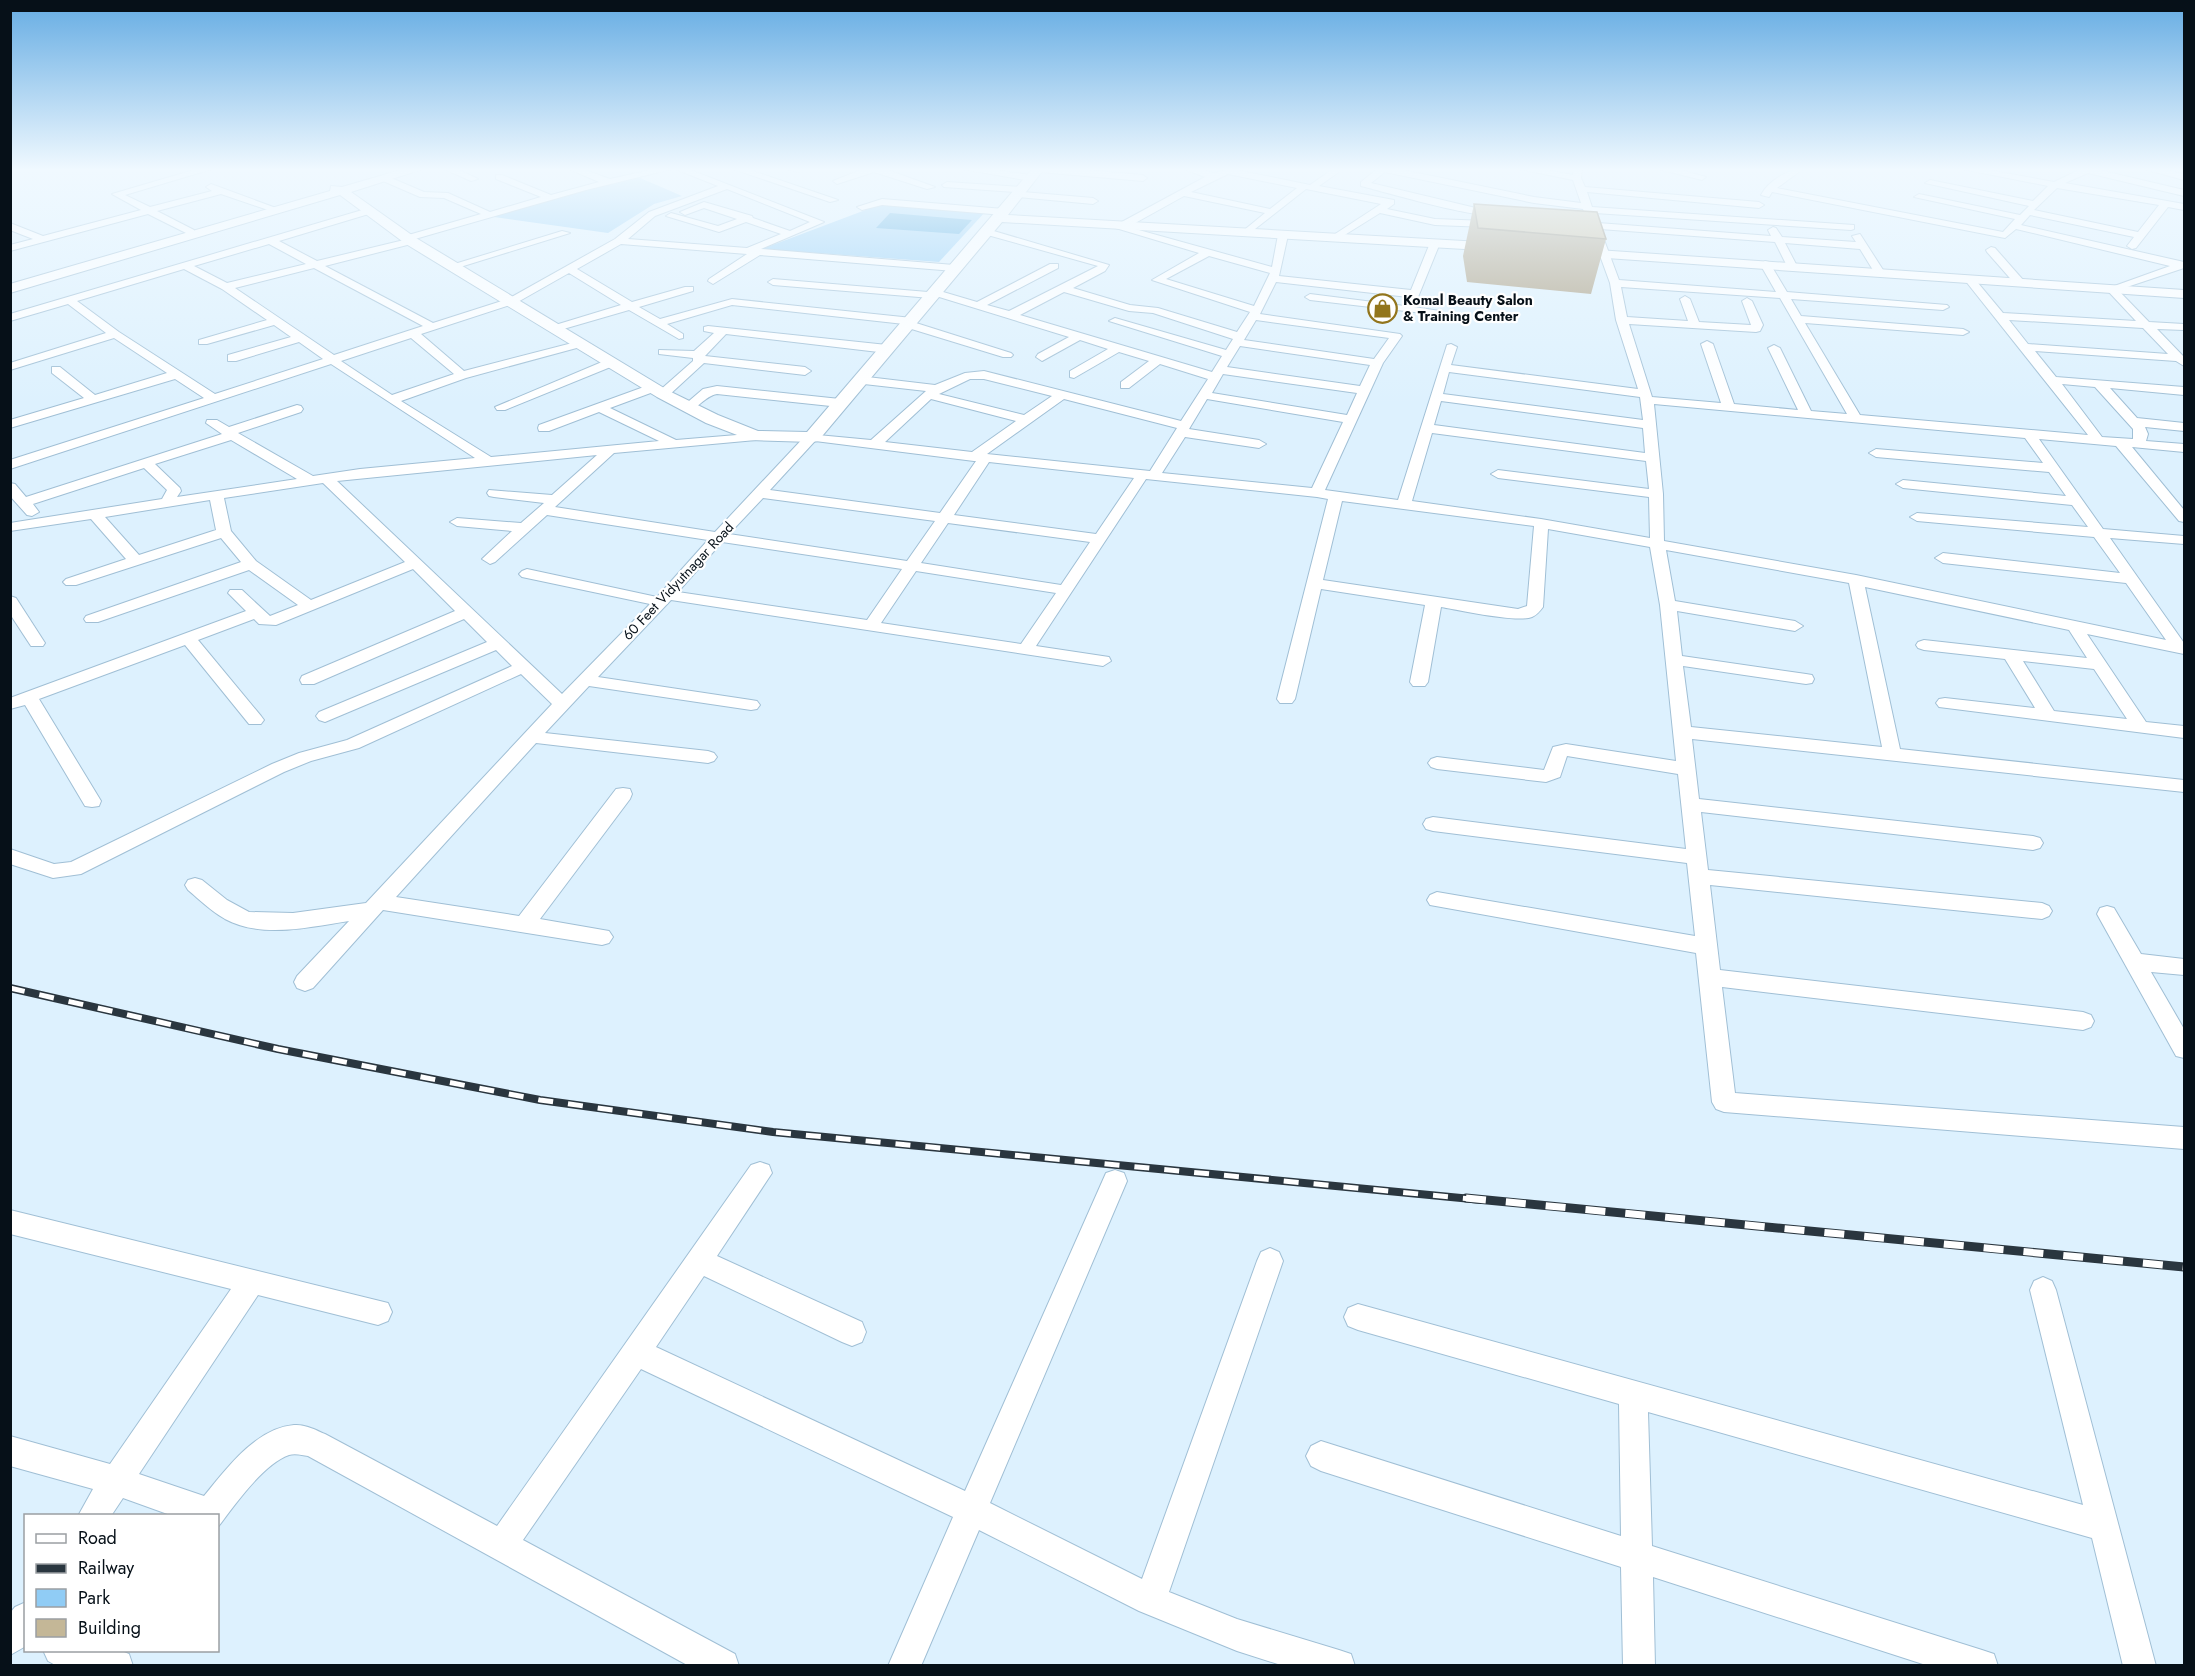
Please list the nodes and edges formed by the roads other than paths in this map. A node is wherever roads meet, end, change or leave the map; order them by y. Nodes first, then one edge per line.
1 (144, 247) edge
2 (146, 247) edge
3 (247, 247) edge
4 (284, 247) edge
5 (380, 247) edge
6 (422, 247) edge
7 (517, 247) edge
8 (609, 247) edge
9 (695, 247) edge
10 (763, 247) edge
11 (973, 247) edge
12 (1041, 247) edge
13 (1187, 247) edge
14 (1280, 247) edge
15 (1433, 247) edge
16 (1502, 247) edge
17 (1602, 247) edge
18 (1781, 247) edge
19 (1864, 247) edge
20 (2105, 247) edge
21 (2130, 247) edge
22 (1514, 248) edge
23 (1991, 250) dead end
24 (1560, 251) edge
25 (753, 252) junction
26 (2126, 252) junction
27 (1206, 253) junction
28 (1605, 254) junction
29 (110, 258) junction
30 (1765, 264) junction
31 (316, 265) junction
32 (185, 266) junction
33 (453, 266) junction
34 (1053, 266) dead end
35 (1791, 266) junction
36 (2181, 267) edge
37 (954, 268) junction
38 (571, 270) junction
39 (1880, 273) junction
40 (1274, 274) junction
41 (1969, 279) junction
42 (713, 281) dead end
43 (773, 282) dead end
44 (1615, 283) junction
45 (2020, 283) junction
46 (10, 287) edge
47 (226, 287) junction
48 (1062, 288) junction
49 (689, 289) dead end
50 (2111, 289) junction
51 (815, 294) junction
52 (932, 294) junction
53 (1414, 294) junction
54 (2184, 294) edge
55 (1783, 295) junction
56 (1310, 297) dead end
57 (1685, 299) dead end
58 (70, 301) junction
59 (512, 301) junction
60 (1748, 301) dead end
61 (979, 305) junction
62 (632, 306) junction
63 (1943, 307) dead end
64 (1408, 310) junction
65 (1255, 313) junction
66 (1012, 314) junction
67 (1436, 314) dead end
68 (1999, 316) junction
69 (10, 318) edge
70 (1797, 319) junction
71 (1622, 320) junction
72 (276, 321) junction
73 (1114, 321) dead end
74 (659, 323) junction
75 (910, 323) junction
76 (1695, 325) junction
77 (2146, 325) junction
78 (432, 327) junction
79 (2184, 327) edge
80 (556, 328) junction
81 (708, 329) dead end
82 (723, 331) junction
83 (1964, 332) dead end
84 (413, 333) junction
85 (115, 334) junction
86 (1080, 335) junction
87 (679, 336) dead end
88 (300, 338) junction
89 (1239, 339) junction
90 (203, 342) dead end
91 (580, 344) junction
92 (1707, 344) dead end
93 (1119, 347) junction
94 (1451, 347) dead end
95 (2025, 347) junction
96 (1774, 348) dead end
97 (887, 349) junction
98 (663, 352) dead end
99 (1228, 354) junction
100 (10, 355) edge
101 (1007, 355) dead end
102 (699, 357) junction
103 (1042, 357) dead end
104 (231, 358) dead end
105 (1159, 359) junction
106 (333, 360) junction
107 (2182, 361) edge
108 (25, 362) junction
109 (609, 363) junction
110 (1377, 363) junction
111 (10, 367) edge
112 (1444, 368) junction
113 (56, 370) dead end
114 (805, 371) dead end
115 (1218, 373) junction
116 (177, 374) junction
117 (1074, 374) dead end
118 (462, 375) junction
119 (859, 380) junction
120 (2052, 380) junction
121 (2099, 384) junction
122 (1125, 385) dead end
123 (1364, 390) junction
124 (658, 391) junction
125 (2184, 391) edge
126 (935, 392) junction
127 (1063, 394) junction
128 (1203, 395) junction
129 (1436, 397) junction
130 (1646, 397) junction
131 (93, 399) junction
132 (214, 399) junction
133 (391, 400) junction
134 (840, 403) junction
135 (501, 406) dead end
136 (599, 407) junction
137 (688, 407) junction
138 (1729, 407) junction
139 (297, 409) dead end
140 (1806, 414) junction
141 (1350, 419) junction
142 (1856, 419) junction
143 (1028, 420) junction
144 (2134, 422) junction
145 (212, 423) dead end
146 (10, 424) edge
147 (1650, 425) junction
148 (2184, 427) edge
149 (544, 428) dead end
150 (1426, 428) junction
151 (1182, 429) junction
152 (230, 434) junction
153 (2030, 434) junction
154 (756, 436) junction
155 (812, 437) junction
156 (2098, 440) junction
157 (2120, 442) junction
158 (676, 444) junction
159 (875, 444) junction
160 (1259, 444) dead end
161 (2138, 444) junction
162 (2184, 448) edge
163 (609, 451) junction
164 (1876, 453) dead end
165 (980, 457) junction
166 (1653, 458) junction
167 (490, 462) junction
168 (146, 463) junction
169 (10, 465) edge
170 (2053, 468) junction
171 (1498, 474) dead end
172 (1148, 475) junction
173 (318, 479) junction
174 (1903, 484) dead end
175 (10, 487) edge
176 (2162, 491) junction
177 (494, 492) dead end
178 (759, 493) junction
179 (1317, 493) junction
180 (2184, 493) edge
181 (1656, 494) junction
182 (216, 495) junction
183 (1336, 495) junction
184 (18, 501) edge
185 (2076, 501) junction
186 (167, 502) junction
187 (1404, 504) junction
188 (550, 505) junction
189 (94, 513) junction
190 (1917, 517) dead end
191 (945, 518) junction
192 (2184, 518) edge
193 (40, 521) junction
194 (457, 522) dead end
195 (1541, 524) junction
196 (10, 527) edge
197 (525, 528) junction
198 (224, 532) junction
199 (2099, 533) junction
200 (718, 537) junction
201 (1100, 539) junction
202 (2184, 540) edge
203 (1657, 543) junction
204 (1943, 558) dead end
205 (490, 559) dead end
206 (136, 561) junction
207 (415, 563) junction
208 (251, 564) junction
209 (912, 567) junction
210 (528, 574) dead end
211 (2132, 579) junction
212 (1856, 580) junction
213 (72, 582) dead end
214 (1315, 583) junction
215 (1066, 590) junction
216 (236, 593) dead end
217 (664, 598) junction
218 (1434, 600) junction
219 (10, 601) edge
220 (1668, 605) junction
221 (311, 607) junction
222 (466, 612) junction
223 (256, 613) junction
224 (92, 619) dead end
225 (871, 626) junction
226 (1795, 626) dead end
227 (2075, 627) junction
228 (188, 638) junction
229 (37, 643) dead end
230 (498, 643) junction
231 (1924, 645) dead end
232 (1026, 649) junction
233 (2182, 649) edge
234 (2011, 655) junction
235 (1674, 660) junction
236 (1103, 661) dead end
237 (2099, 664) junction
238 (524, 667) junction
239 (1806, 679) dead end
240 (308, 680) dead end
241 (585, 680) junction
242 (1419, 682) dead end
243 (29, 697) junction
244 (1286, 699) dead end
245 (1945, 703) dead end
246 (10, 704) edge
247 (562, 704) junction
248 (751, 705) dead end
249 (2048, 715) junction
250 (325, 716) dead end
251 (255, 720) dead end
252 (2140, 726) junction
253 (1682, 732) junction
254 (2184, 732) edge
255 (532, 737) junction
256 (1892, 754) junction
257 (708, 757) dead end
258 (1437, 763) dead end
259 (1686, 769) junction
260 (2184, 786) edge
261 (623, 794) dead end
262 (92, 801) dead end
263 (1690, 804) junction
264 (1432, 824) dead end
265 (2034, 843) dead end
266 (10, 856) edge
267 (1697, 867) junction
268 (195, 885) dead end
269 (1437, 900) dead end
270 (374, 906) junction
271 (2043, 911) dead end
272 (2107, 914) dead end
273 (524, 925) junction
274 (603, 938) dead end
275 (1706, 946) junction
276 (2135, 962) junction
277 (2184, 967) edge
278 (1709, 977) junction
279 (305, 982) dead end
280 (2083, 1021) dead end
281 (2184, 1049) edge
282 (2184, 1138) edge
283 (760, 1173) dead end
284 (1115, 1181) dead end
285 (10, 1222) edge
286 (1270, 1260) dead end
287 (699, 1261) junction
288 (252, 1281) junction
289 (2043, 1290) dead end
290 (378, 1312) dead end
291 (1358, 1317) dead end
292 (852, 1332) dead end
293 (636, 1352) junction
294 (1633, 1395) junction
295 (10, 1451) edge
296 (1321, 1456) dead end
297 (116, 1481) junction
298 (972, 1510) junction
299 (94, 1514) edge
300 (208, 1514) edge
301 (2104, 1527) junction
302 (501, 1546) junction
303 (1636, 1557) junction
304 (1150, 1600) junction
305 (70, 1652) edge
306 (107, 1659) edge
307 (723, 1665) edge
308 (904, 1665) edge
309 (1339, 1665) edge
310 (1639, 1665) edge
311 (1982, 1665) edge
312 (2140, 1665) edge

1 - 29 street
2 - 29 street
3 - 32 street
4 - 31 street
5 - 31 street
6 - 33 street
7 - 33 street
8 - 38 street
9 - 25 street
10 - 25 street
11 - 37 street, 60 Feet Vidyutnagar Road
12 - 48 street
13 - 27 street
14 - 40 street
15 - 53 street
16 - 22 street
17 - 28 street
18 - 35 street
19 - 39 street
20 - 26 street
21 - 26 street
23 - 45 street
24 - 28 street
25 - 37 street
25 - 42 street
26 - 36 street
27 - 40 street
27 - 65 street
28 - 30 street
28 - 44 street
29 - 46 street
30 - 35 street
30 - 55 street
31 - 47 street
31 - 78 street
32 - 47 street
32 - 58 street
33 - 59 street
34 - 61 street
35 - 39 street
36 - 50 street
37 - 52 street, 60 Feet Vidyutnagar Road
38 - 59 street
38 - 62 street
39 - 41 street
40 - 53 street
40 - 65 street
41 - 45 street
41 - 68 street
43 - 51 street
44 - 55 street
44 - 71 street
45 - 50 street
47 - 72 street
48 - 66 street
48 - 89 street
49 - 62 street
50 - 54 street
50 - 77 street
51 - 52 street
51 - 74 street
51 - 75 street
52 - 61 street
52 - 75 street, 60 Feet Vidyutnagar Road
53 - 64 street
55 - 63 street
55 - 70 street
56 - 64 street
57 - 76 street
58 - 69 street
58 - 85 street
59 - 78 street
59 - 80 street
60 - 76 street
61 - 66 street
62 - 74 street
62 - 80 street
64 - 67 street
65 - 89 street
65 - 110 street
66 - 86 street
68 - 77 street
68 - 95 street
70 - 83 street
70 - 142 street
71 - 76 street
71 - 130 street
72 - 88 street
72 - 90 street
73 - 99 street
74 - 87 street
75 - 97 street, 60 Feet Vidyutnagar Road
75 - 101 street
77 - 79 street
77 - 107 street
78 - 84 street
80 - 91 street
81 - 82 street
82 - 97 street
82 - 102 street
84 - 106 street
84 - 118 street
85 - 108 street
85 - 116 street
86 - 93 street
86 - 103 street
88 - 104 street
88 - 106 street
89 - 99 street
89 - 110 street
91 - 109 street
91 - 118 street
92 - 138 street
93 - 105 street
93 - 117 street
94 - 112 street
95 - 107 street
95 - 120 street
96 - 140 street
97 - 119 street, 60 Feet Vidyutnagar Road
98 - 102 street
99 - 115 street
100 - 108 street
102 - 114 street
102 - 124 street
105 - 115 street
105 - 122 street
106 - 132 street
106 - 133 street
108 - 111 street
109 - 124 street
109 - 135 street
110 - 123 street
112 - 129 street
112 - 130 street
113 - 131 street
115 - 123 street
115 - 128 street
116 - 131 street
116 - 132 street
118 - 133 street
119 - 126 street
119 - 134 street, 60 Feet Vidyutnagar Road
120 - 121 street
120 - 156 street
121 - 125 street
121 - 144 street
123 - 141 street
124 - 136 street
124 - 137 street
126 - 127 street
126 - 143 street
126 - 159 street
127 - 143 street
127 - 151 street
128 - 141 street
128 - 151 street
129 - 147 street
129 - 150 street
130 - 138 street
130 - 147 street
131 - 146 street
132 - 169 street
133 - 167 street
134 - 137 street
134 - 155 street, 60 Feet Vidyutnagar Road
136 - 149 street
136 - 158 street
137 - 154 street
138 - 140 street
139 - 152 street
140 - 142 street
141 - 179 street
142 - 153 street
143 - 165 street
144 - 148 street
144 - 161 street
145 - 152 street
147 - 166 street
150 - 166 street
150 - 187 street
151 - 160 street
151 - 172 street
152 - 168 street
152 - 173 street
153 - 156 street
153 - 170 street
154 - 155 street
154 - 158 street
155 - 159 street
155 - 178 street, 60 Feet Vidyutnagar Road
156 - 157 street
157 - 161 street
157 - 176 street
158 - 163 street
159 - 165 street
161 - 162 street
163 - 167 street
163 - 188 street
164 - 170 street
165 - 172 street
165 - 191 street
166 - 181 street
167 - 173 street
168 - 184 street
168 - 186 street
170 - 185 street
171 - 181 street
172 - 179 street
172 - 201 street
173 - 182 street
173 - 207 street
174 - 185 street
175 - 184 street
176 - 180 street
176 - 192 street
177 - 188 street
178 - 191 street
178 - 200 street, 60 Feet Vidyutnagar Road
179 - 183 street
181 - 203 street
182 - 186 street
182 - 198 street
183 - 187 street
183 - 214 street
184 - 193 street
185 - 199 street
186 - 189 street
187 - 195 street
188 - 197 street
188 - 200 street
189 - 193 street
189 - 206 street
190 - 199 street
191 - 201 street
191 - 209 street
193 - 196 street
194 - 197 street
195 - 203 street
195 - 218 street
197 - 205 street
198 - 206 street
198 - 208 street
199 - 202 street
199 - 211 street
200 - 209 street
200 - 217 street, 60 Feet Vidyutnagar Road
201 - 215 street
203 - 212 street
203 - 220 street
204 - 211 street
206 - 213 street
207 - 221 street
207 - 222 street
208 - 221 street
208 - 224 street
209 - 215 street
209 - 225 street
210 - 217 street
211 - 233 street
212 - 227 street
212 - 256 street
214 - 218 street
214 - 244 street
215 - 232 street
216 - 223 street
217 - 225 street
217 - 241 street, 60 Feet Vidyutnagar Road
218 - 242 street
219 - 229 street
220 - 226 street
220 - 235 street
221 - 223 street
222 - 230 street
222 - 240 street
223 - 228 street
225 - 232 street
227 - 233 street
227 - 237 street
228 - 243 street
228 - 251 street
230 - 238 street
230 - 250 street
231 - 234 street
232 - 236 street
234 - 237 street
234 - 249 street
235 - 239 street
235 - 253 street
237 - 252 street
238 - 247 street
238 - 266 street
241 - 247 street, 60 Feet Vidyutnagar Road
241 - 248 street
243 - 246 street
243 - 262 street
245 - 249 street
247 - 255 street, 60 Feet Vidyutnagar Road
249 - 252 street
252 - 254 street
253 - 256 street
253 - 259 street
255 - 257 street
255 - 270 street, 60 Feet Vidyutnagar Road
256 - 260 street
258 - 259 street
259 - 263 street
261 - 273 street
263 - 265 street
263 - 267 street
264 - 267 street
267 - 271 street
267 - 275 street
268 - 270 street
269 - 275 street
270 - 273 street
270 - 279 street, 60 Feet Vidyutnagar Road
272 - 276 street
273 - 274 street
275 - 278 street
276 - 277 street
276 - 281 street
278 - 280 street
278 - 282 street
283 - 287 street
284 - 298 street
285 - 288 street
286 - 304 street
287 - 292 street
287 - 293 street
288 - 290 street
288 - 297 street
289 - 301 street
291 - 294 street
293 - 298 street
293 - 302 street
294 - 301 street
294 - 303 street
295 - 297 street
296 - 303 street
297 - 299 street
297 - 300 street
298 - 304 street
298 - 308 street
300 - 302 street
301 - 312 street
302 - 307 street
303 - 310 street
303 - 311 street
304 - 309 street
305 - 306 street

